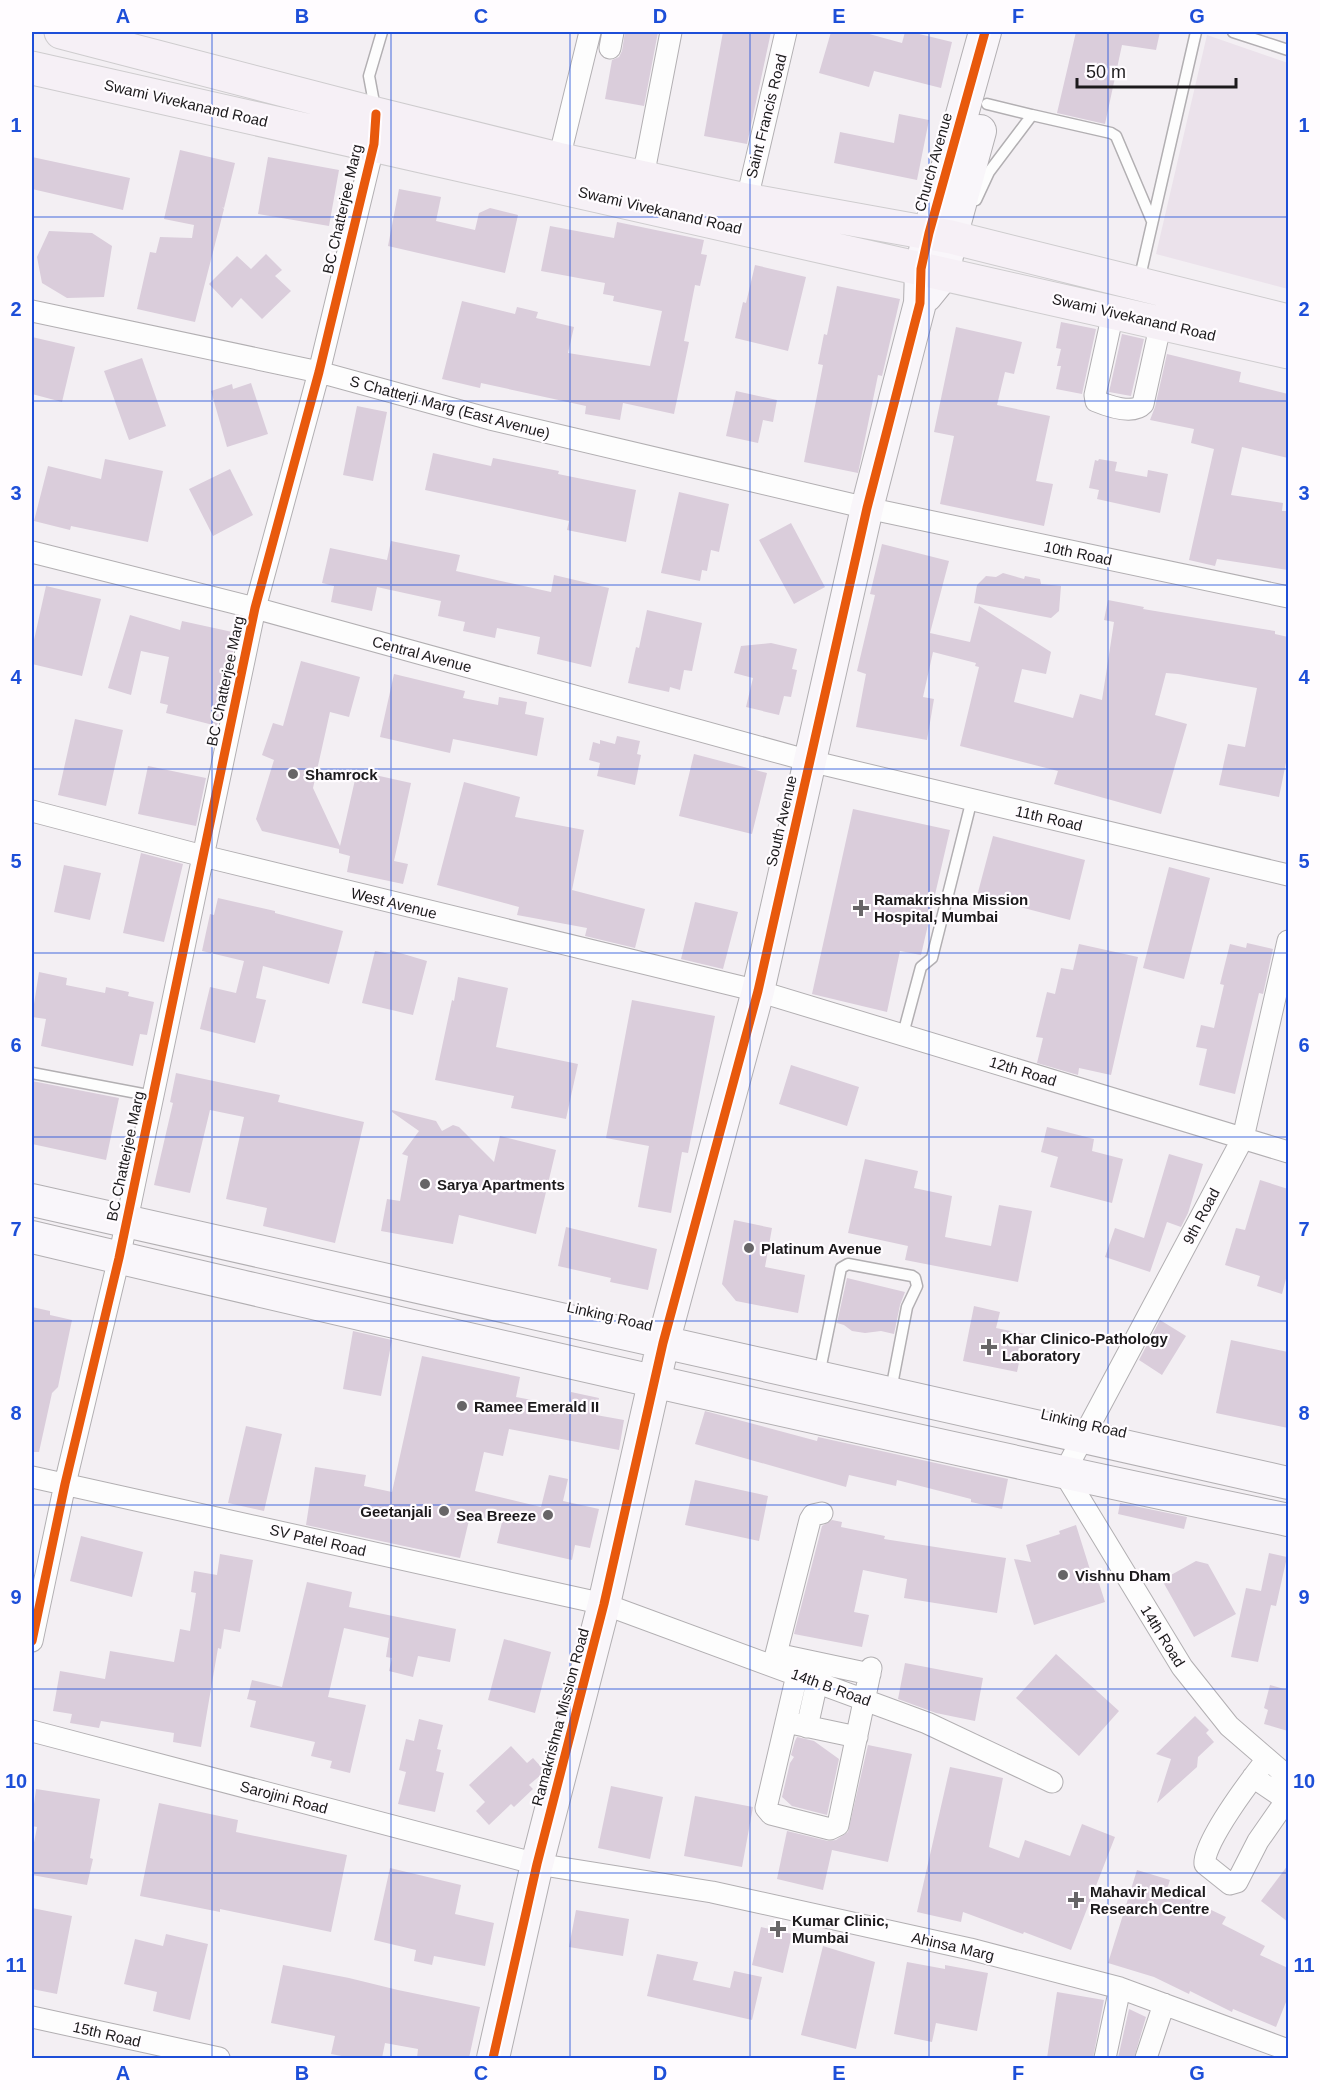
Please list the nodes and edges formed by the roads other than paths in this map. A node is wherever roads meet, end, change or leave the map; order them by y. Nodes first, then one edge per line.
1 (61, 32) edge
2 (382, 32) edge
3 (590, 32) edge
4 (671, 32) edge
5 (786, 32) edge
6 (985, 32) edge
7 (1007, 32) edge
8 (1196, 32) edge
9 (1233, 32) edge
10 (1288, 50) edge
11 (32, 68) edge
12 (987, 104) junction
13 (1032, 115) junction
14 (375, 129) junction
15 (555, 172) junction
16 (643, 177) junction
17 (743, 214) junction
18 (1152, 221) junction
19 (940, 235) junction
20 (932, 272) junction
21 (1153, 288) junction
22 (32, 311) edge
23 (1113, 313) junction
24 (1288, 321) edge
25 (1161, 323) junction
26 (1288, 352) edge
27 (319, 372) junction
28 (867, 508) junction
29 (32, 552) edge
30 (1288, 597) edge
31 (255, 608) junction
32 (810, 761) junction
33 (972, 799) junction
34 (32, 811) edge
35 (203, 856) junction
36 (1288, 875) edge
37 (1288, 941) edge
38 (758, 991) junction
39 (903, 1035) junction
40 (32, 1073) edge
41 (153, 1096) junction
42 (1243, 1138) junction
43 (1288, 1152) edge
44 (32, 1200) edge
45 (127, 1221) junction
46 (32, 1237) edge
47 (119, 1258) junction
48 (663, 1343) junction
49 (818, 1378) junction
50 (654, 1383) junction
51 (891, 1395) junction
52 (1081, 1438) junction
53 (1064, 1473) junction
54 (32, 1477) edge
55 (1288, 1483) edge
56 (65, 1484) junction
57 (822, 1513) dead end
58 (1288, 1521) edge
59 (604, 1604) junction
60 (32, 1641) edge
61 (775, 1660) junction
62 (807, 1678) junction
63 (865, 1700) junction
64 (786, 1722) junction
65 (807, 1727) junction
66 (32, 1731) edge
67 (857, 1737) junction
68 (1052, 1782) dead end
69 (1277, 1782) edge
70 (537, 1864) junction
71 (1119, 1992) junction
72 (1162, 2008) junction
73 (32, 2017) edge
74 (1288, 2050) edge
75 (219, 2058) edge
76 (493, 2058) edge
77 (1105, 2058) edge
78 (1146, 2058) edge

1 - 14 main road, Swami Vivekanand Road
2 - 14 lane
3 - 15 street
4 - 16 street
5 - 17 street, Saint Francis Road
6 - 19 main road, Church Avenue
7 - 12 main road
8 - 18 lane
9 - 10 lane
11 - 14 main road, Swami Vivekanand Road
12 - 13 lane
12 - 19 main road
13 - 18 lane
13 - 19 lane
14 - 15 main road, Swami Vivekanand Road
14 - 27 street, BC Chatterjee Marg
15 - 16 main road, Swami Vivekanand Road
15 - 17 main road, Swami Vivekanand Road
16 - 17 main road, Swami Vivekanand Road
17 - 19 main road, Swami Vivekanand Road
17 - 20 main road, Swami Vivekanand Road
18 - 21 lane
19 - 20 main road, Church Avenue
19 - 21 main road, Swami Vivekanand Road
20 - 23 main road, Swami Vivekanand Road
20 - 28 main road, South Avenue
21 - 24 main road, Swami Vivekanand Road
21 - 25 street
22 - 27 street, S Chatterji Marg (East Avenue)
23 - 25 main road, Swami Vivekanand Road
23 - 25 street
25 - 26 main road, Swami Vivekanand Road
27 - 28 street, S Chatterji Marg (East Avenue)
27 - 31 street, BC Chatterjee Marg
28 - 30 street, 10th Road
28 - 32 main road, South Avenue
29 - 31 street, Central Avenue
31 - 32 street, Central Avenue
31 - 35 street, BC Chatterjee Marg
32 - 33 street, 11th Road
32 - 38 main road, South Avenue
33 - 36 street, 11th Road
33 - 39 lane
34 - 35 street, West Avenue
35 - 38 street, West Avenue
35 - 41 street, BC Chatterjee Marg
37 - 42 street, 9th Road
38 - 39 street, 12th Road
38 - 48 main road, South Avenue
39 - 42 street, 12th Road
40 - 41 lane
41 - 45 street, BC Chatterjee Marg
42 - 43 street, 12th Road
42 - 52 street, 9th Road
44 - 45 main road, Linking Road
45 - 47 street, BC Chatterjee Marg
45 - 48 main road, Linking Road
46 - 47 main road
47 - 50 main road
47 - 56 street, BC Chatterjee Marg
48 - 49 main road, Linking Road
48 - 50 main road, South Avenue
49 - 51 main road, Linking Road
49 - 51 lane
50 - 53 main road
50 - 59 main road, Ramakrishna Mission Road
51 - 52 main road, Linking Road
52 - 53 street, 9th Road
52 - 55 main road, Linking Road
53 - 58 main road
53 - 69 street, 14th Road
54 - 56 street, SV Patel Road
56 - 59 street, SV Patel Road
56 - 60 street, BC Chatterjee Marg
57 - 61 street
59 - 61 street, 14th B Road
59 - 70 main road, Ramakrishna Mission Road
61 - 62 street, 14th B Road
61 - 63 street
62 - 63 street, 14th B Road
62 - 64 street
62 - 65 street
63 - 67 street
63 - 68 street, 14th B Road
64 - 65 street
64 - 67 street
65 - 67 street
66 - 70 street, Sarojini Road
70 - 71 street, Ahinsa Marg
70 - 76 main road, Ramakrishna Mission Road
71 - 72 street, Ahinsa Marg
71 - 77 street
72 - 74 street, Ahinsa Marg
72 - 78 street
73 - 75 street, 15th Road

